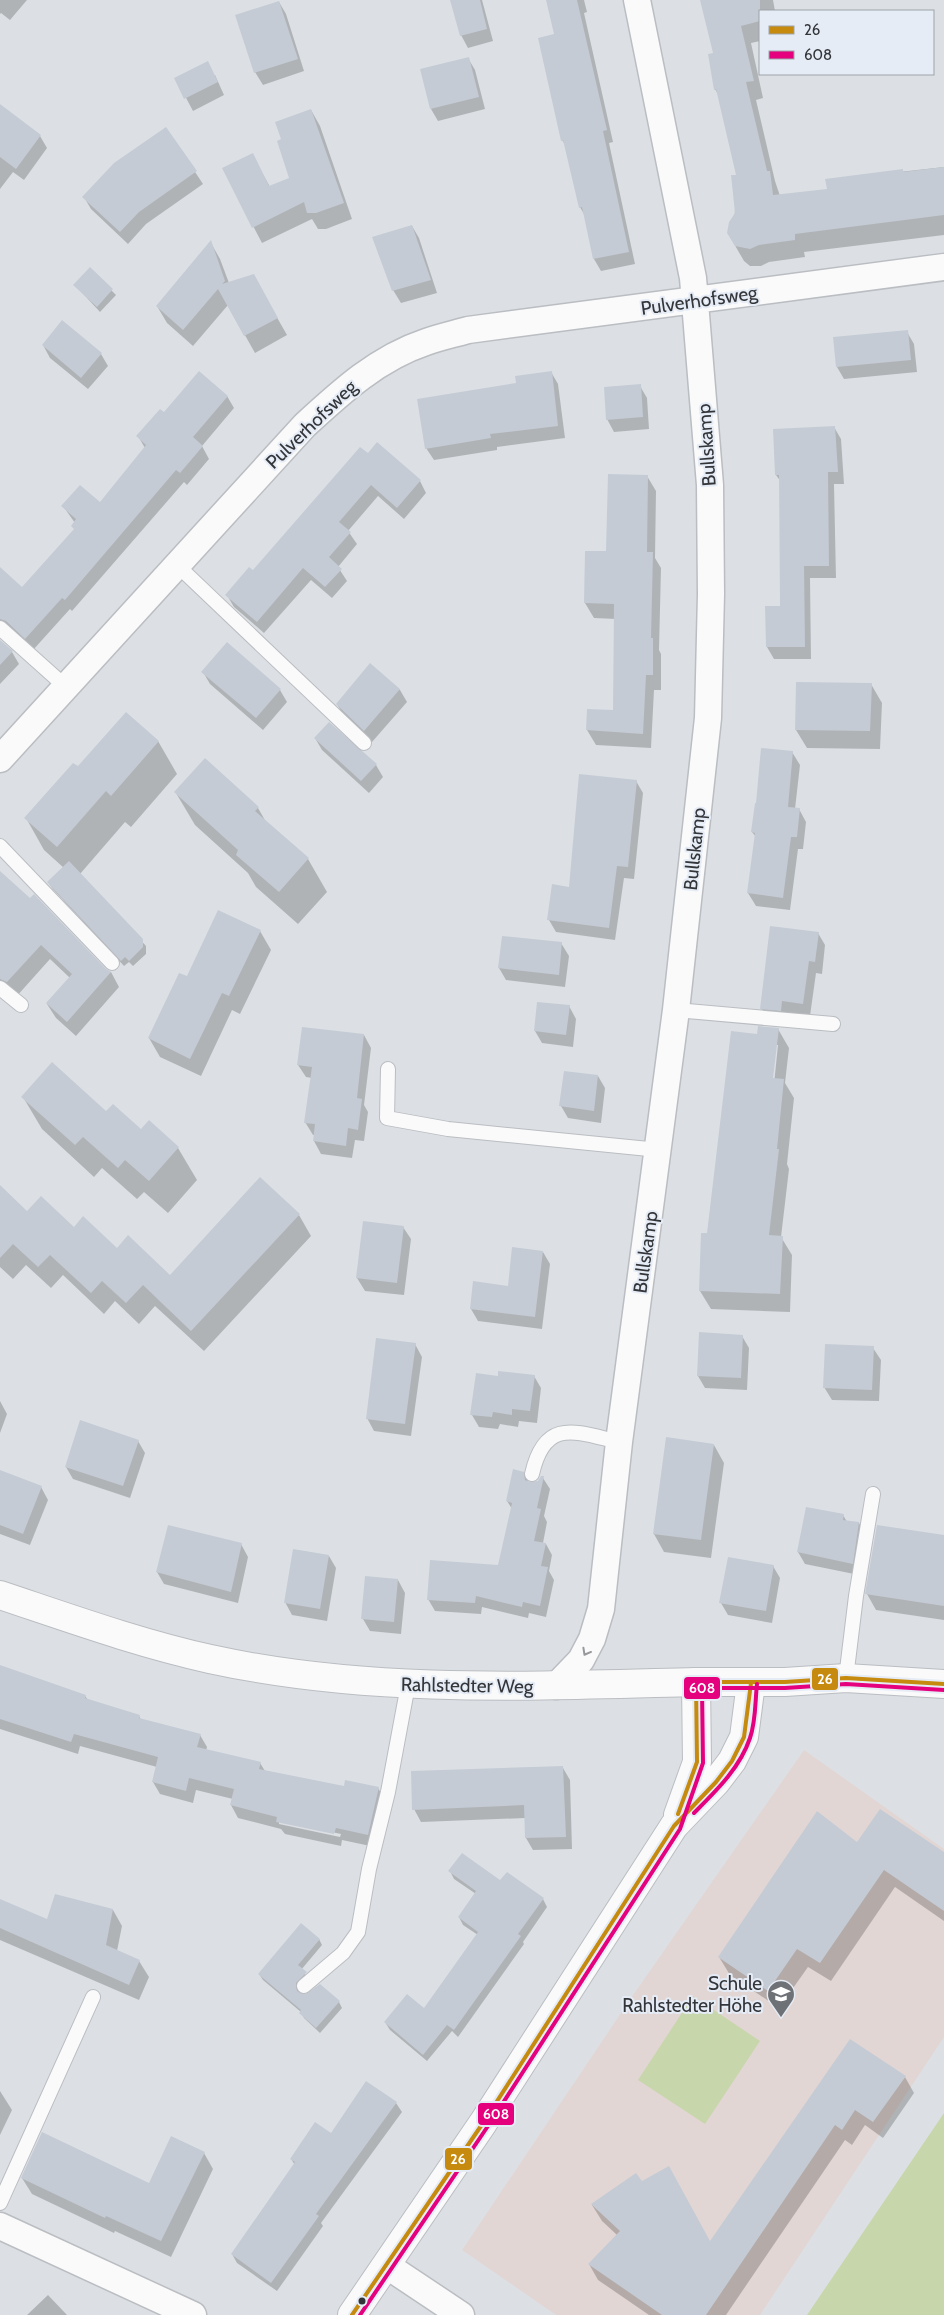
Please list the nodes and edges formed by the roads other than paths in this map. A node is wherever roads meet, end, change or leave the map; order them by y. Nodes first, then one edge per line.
1 (637, 0) edge
2 (944, 267) edge
3 (695, 300) junction
4 (177, 565) junction
5 (0, 628) edge
6 (66, 687) junction
7 (364, 743) dead end
8 (0, 759) edge
9 (0, 846) edge
10 (112, 963) dead end
11 (0, 988) edge
12 (21, 1005) dead end
13 (676, 1010) junction
14 (833, 1024) dead end
15 (388, 1069) dead end
16 (659, 1150) junction
17 (619, 1442) junction
18 (532, 1474) dead end
19 (873, 1494) dead end
20 (0, 1595) edge
21 (846, 1678) junction
22 (696, 1682) junction
23 (751, 1683) junction
24 (944, 1684) edge
25 (408, 1685) junction
26 (556, 1686) junction
27 (674, 1826) junction
28 (304, 1986) dead end
29 (93, 1997) dead end
30 (0, 2203) edge
31 (0, 2226) edge
32 (386, 2265) junction
33 (193, 2315) edge
34 (352, 2315) edge
35 (460, 2315) edge

1 - 3 street, Bullskamp
2 - 3 street, Pulverhofsweg
3 - 4 street, Pulverhofsweg
3 - 13 street, Bullskamp
4 - 6 street, Pulverhofsweg
4 - 7 lane
5 - 6 lane
6 - 8 street, Pulverhofsweg
9 - 10 lane
11 - 12 lane
13 - 14 lane
13 - 16 street, Bullskamp
15 - 16 lane
16 - 17 street, Bullskamp
17 - 18 lane
17 -> 26 street, Bullskamp
19 - 21 lane
20 - 25 main road, Rahlstedter Weg
21 - 23 main road, Rahlstedter Weg
21 - 24 main road, Rahlstedter Weg
22 - 23 main road, Rahlstedter Weg
22 - 26 main road, Rahlstedter Weg
22 - 27 main road
23 - 27 main road
25 - 26 main road, Rahlstedter Weg
25 - 28 lane
27 - 32 main road
29 - 30 lane
31 - 33 street
32 - 34 main road
32 - 35 street

